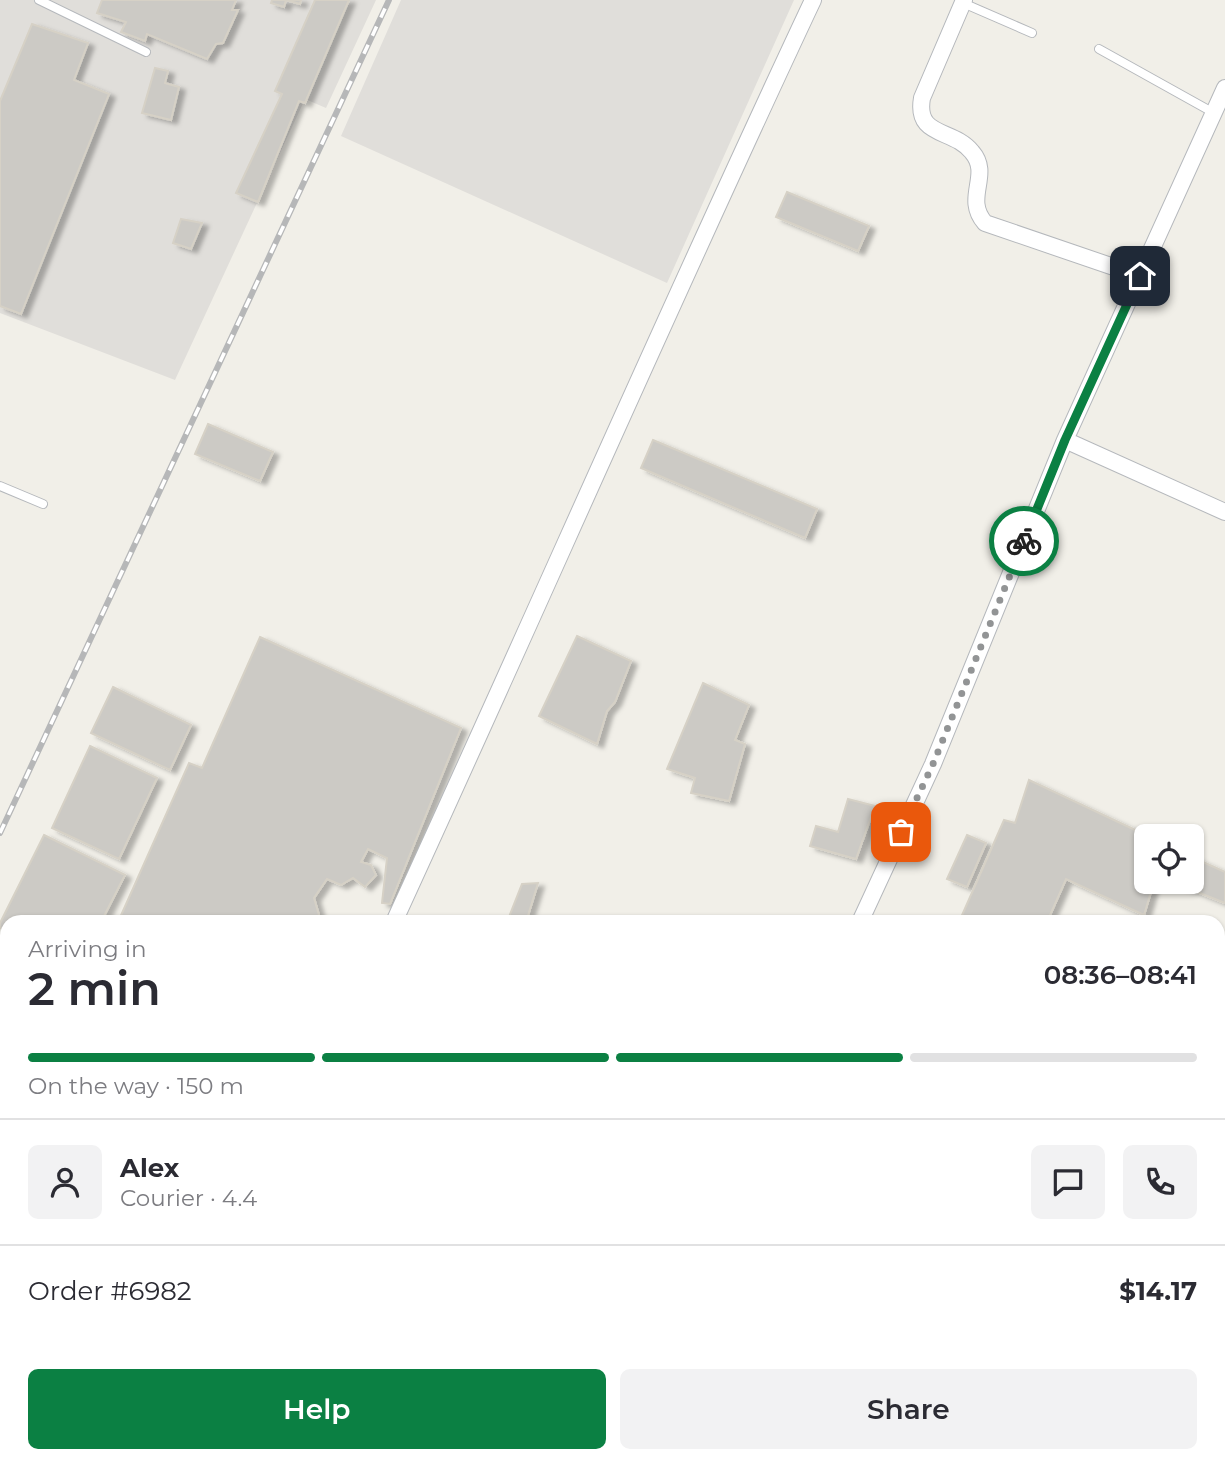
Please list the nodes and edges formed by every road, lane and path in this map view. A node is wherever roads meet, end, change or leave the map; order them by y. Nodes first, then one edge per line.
1 (39, 0) edge
2 (813, 0) edge
3 (964, 1) edge
4 (1032, 33) dead end
5 (1099, 48) dead end
6 (146, 52) dead end
7 (1225, 88) edge
8 (1213, 113) junction
9 (1140, 276) junction
10 (1065, 440) junction
11 (0, 486) edge
12 (43, 504) dead end
13 (1225, 512) edge
14 (397, 915) edge
15 (863, 915) edge

1 - 6 lane
2 - 14 street
3 - 4 lane
3 - 9 street
5 - 8 lane
7 - 8 street
8 - 9 street
9 - 10 street
10 - 13 street
10 - 15 street
11 - 12 lane

